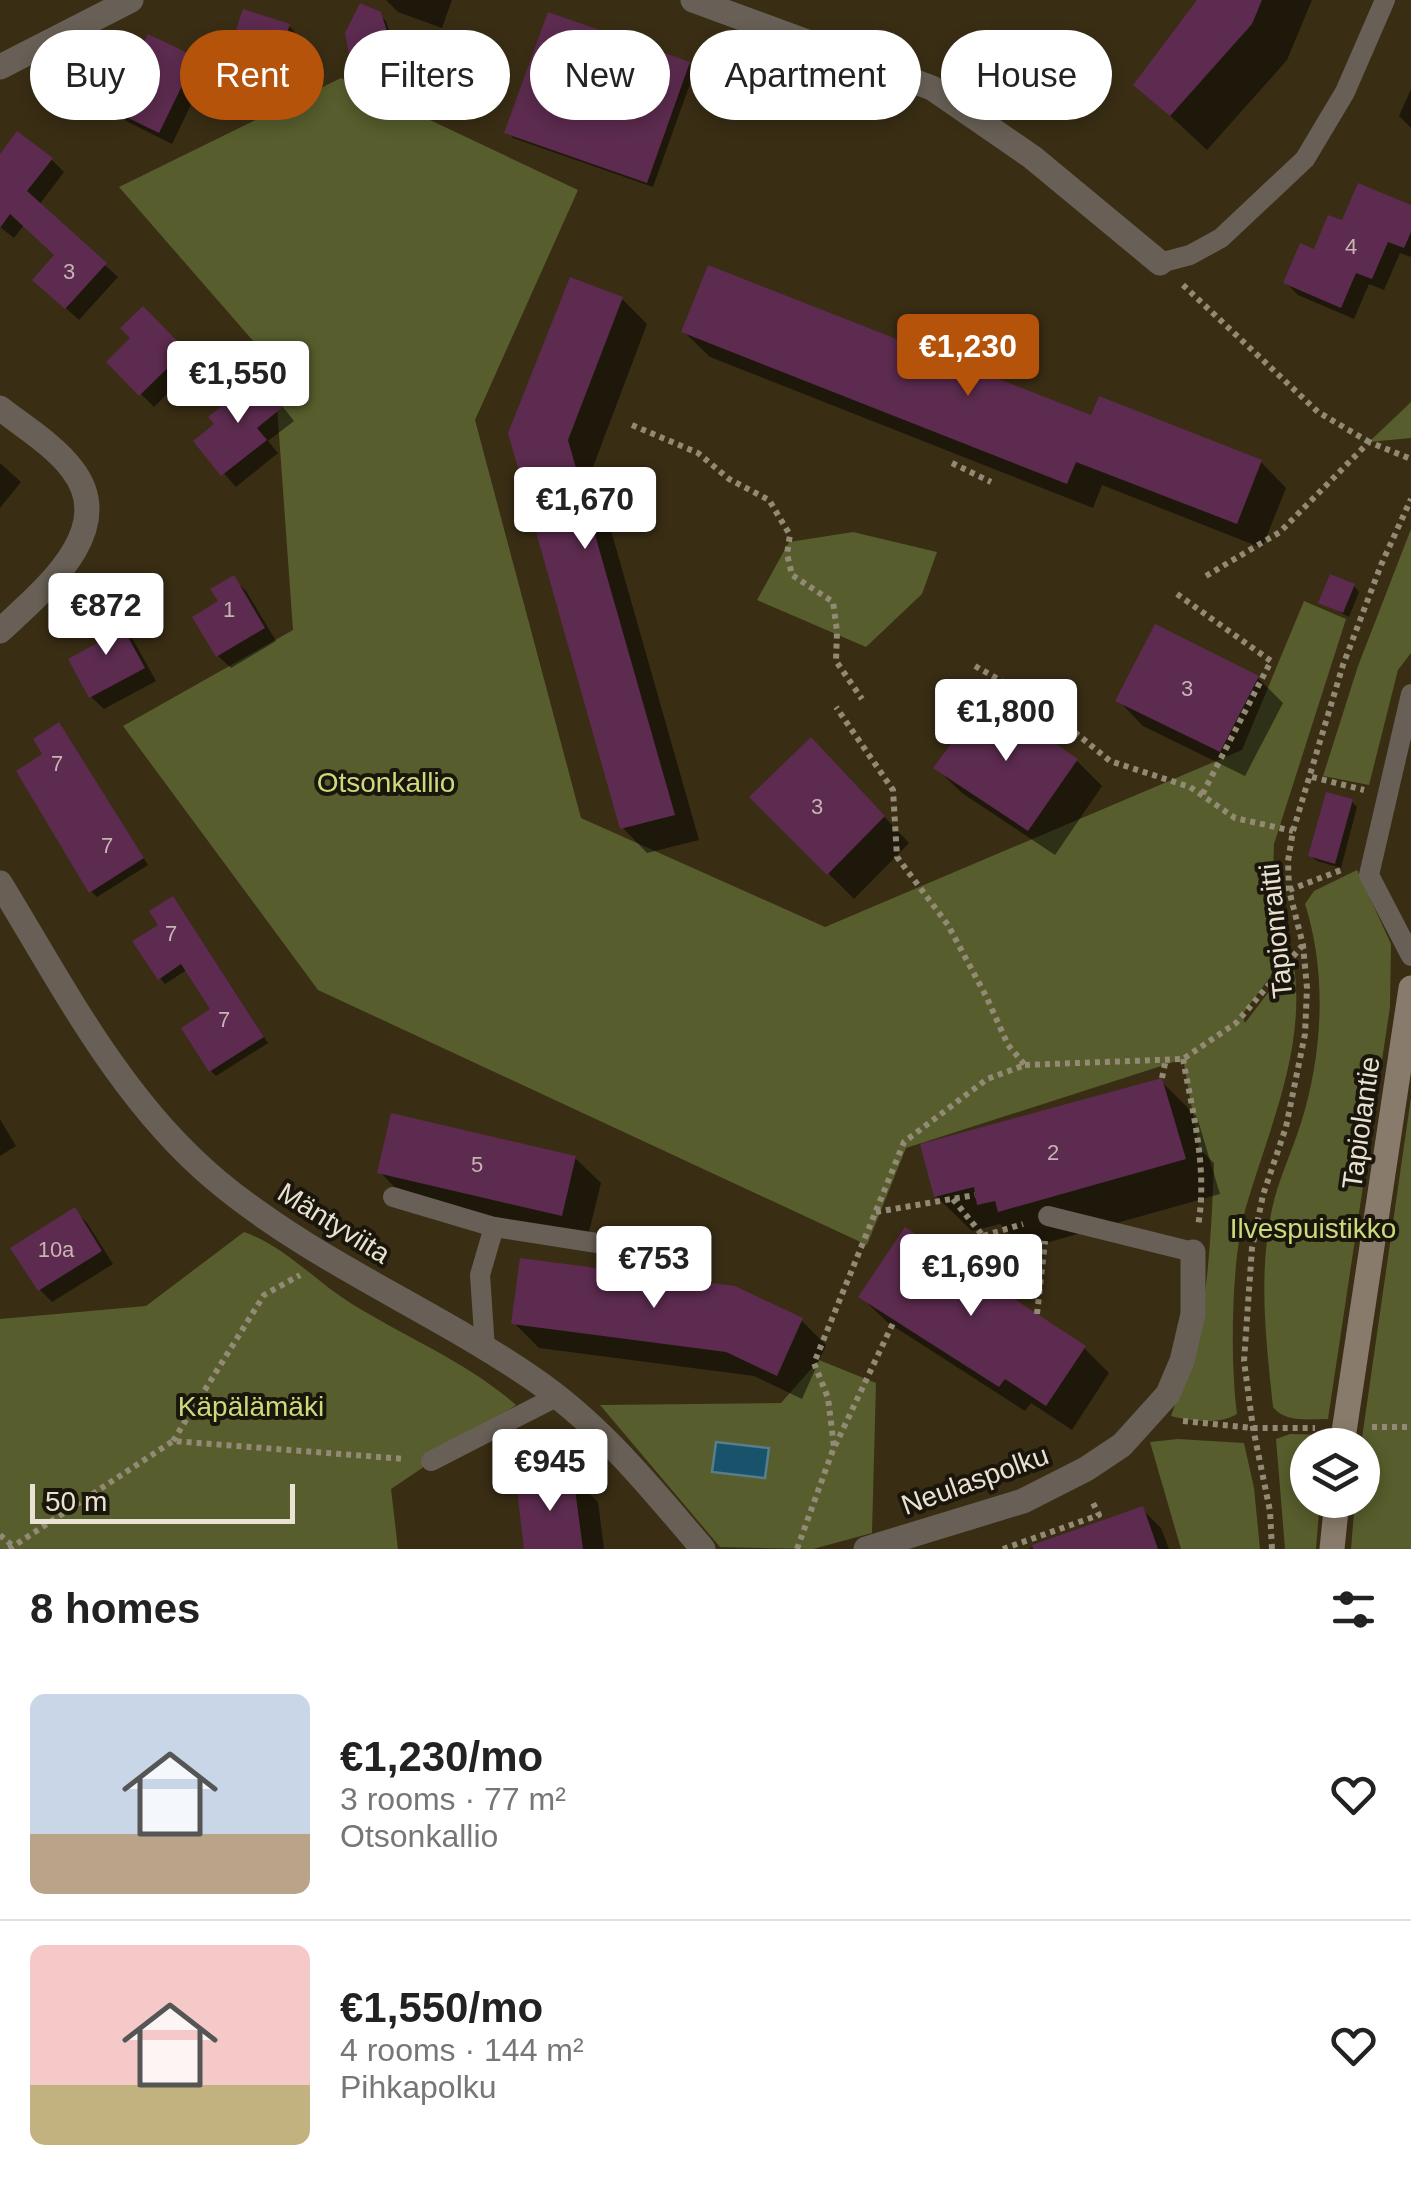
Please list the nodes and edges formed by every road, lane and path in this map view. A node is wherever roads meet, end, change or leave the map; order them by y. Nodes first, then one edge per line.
1 (131, 0) edge
2 (693, 0) edge
3 (1385, 0) edge
4 (0, 67) edge
5 (1160, 263) junction
6 (0, 408) edge
7 (632, 425) dead end
8 (1369, 442) junction
9 (1411, 460) edge
10 (952, 463) dead end
11 (991, 482) dead end
12 (1411, 499) edge
13 (1206, 576) dead end
14 (1177, 594) dead end
15 (0, 631) edge
16 (975, 666) dead end
17 (1411, 694) edge
18 (862, 699) dead end
19 (836, 707) dead end
20 (1312, 777) junction
21 (1370, 792) dead end
22 (1202, 795) junction
23 (1293, 831) junction
24 (0, 883) edge
25 (1302, 945) junction
26 (1411, 956) edge
27 (1411, 988) edge
28 (1183, 1058) junction
29 (1166, 1059) junction
30 (1025, 1065) junction
31 (1162, 1078) dead end
32 (975, 1195) dead end
33 (392, 1197) dead end
34 (952, 1199) junction
35 (875, 1212) junction
36 (1048, 1216) junction
37 (494, 1227) junction
38 (983, 1236) junction
39 (1193, 1252) junction
40 (680, 1256) dead end
41 (949, 1256) dead end
42 (330, 1259) junction
43 (1037, 1314) dead end
44 (894, 1321) dead end
45 (485, 1350) junction
46 (556, 1397) junction
47 (1146, 1418) junction
48 (1411, 1427) edge
49 (1253, 1428) junction
50 (1344, 1428) edge
51 (1290, 1431) edge
52 (1380, 1431) edge
53 (173, 1441) junction
54 (834, 1447) junction
55 (431, 1461) joint
56 (1078, 1473) junction
57 (1335, 1518) edge
58 (0, 1535) edge
59 (13, 1548) edge
60 (703, 1549) edge
61 (797, 1549) edge
62 (866, 1549) edge
63 (1003, 1549) edge
64 (1272, 1549) edge
65 (1332, 1549) edge

1 - 4 street
2 - 5 street
3 - 5 lane
5 - 8 path
6 - 15 street
7 - 18 path
8 - 9 path
8 - 13 path
10 - 11 path
12 - 20 path, Tapionraitti
14 - 22 path
16 - 22 path
17 - 26 lane
19 - 30 path
20 - 21 path
20 - 23 path, Tapionraitti
22 - 23 path
23 - 25 path, Tapionraitti
24 - 42 street, Mäntyviita
25 - 28 path
25 - 49 path, Tapionraitti
27 - 50 main road, Tapiolantie
28 - 29 path
28 - 39 path
29 - 30 path
29 - 31 path
30 - 35 path
32 - 34 path
33 - 37 lane
34 - 35 path
34 - 38 path
35 - 54 path
36 - 38 path
36 - 39 lane
36 - 43 path
37 - 40 lane
37 - 45 lane
38 - 41 path
39 - 47 street, Neulaspolku
42 - 45 street, Mäntyviita
42 - 53 path
44 - 54 path
45 - 46 street, Mäntyviita
46 - 55 lane
46 - 60 street, Mäntyviita
47 - 49 path
47 - 56 street, Neulaspolku
48 - 52 path
49 - 51 path
49 - 64 path, Tapionraitti
53 - 55 path
53 - 59 path
54 - 61 path
56 - 62 street, Neulaspolku
56 - 63 path
57 - 65 main road
58 - 59 path

